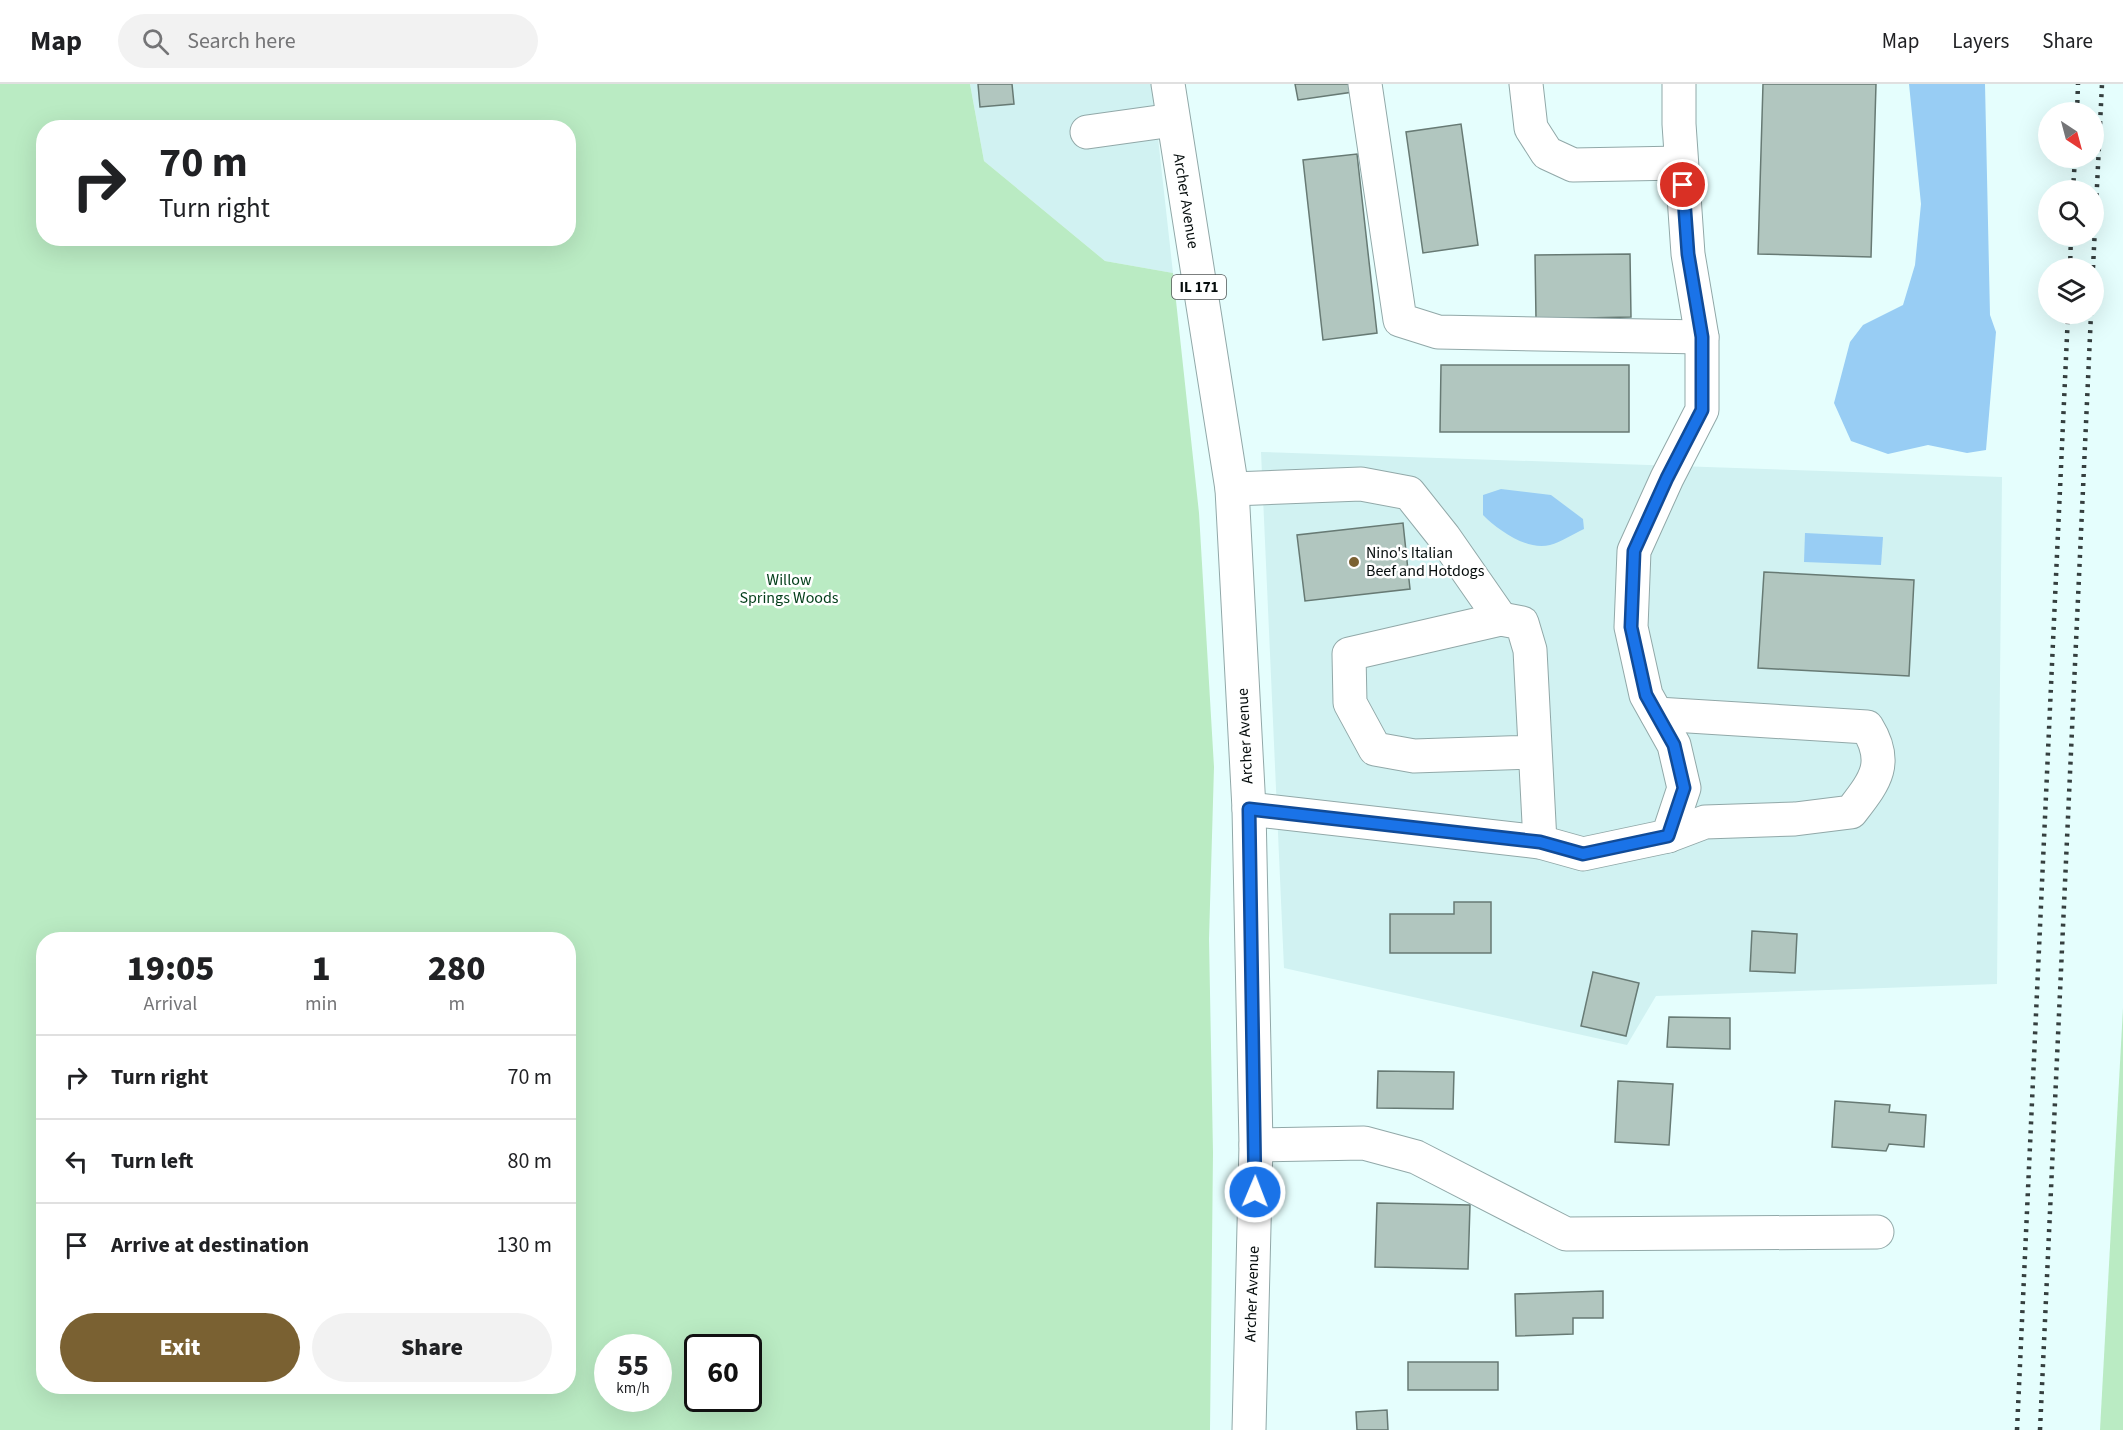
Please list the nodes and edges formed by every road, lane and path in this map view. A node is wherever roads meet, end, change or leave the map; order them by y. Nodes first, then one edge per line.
1 (1168, 84) edge
2 (1365, 84) edge
3 (1526, 84) edge
4 (1680, 84) edge
5 (1173, 120) junction
6 (1087, 132) dead end
7 (1682, 163) junction
8 (1702, 337) junction
9 (1232, 489) junction
10 (1501, 619) junction
11 (1657, 714) junction
12 (1535, 752) junction
13 (1249, 809) junction
14 (1668, 836) junction
15 (1540, 842) junction
16 (1256, 1145) junction
17 (1876, 1232) dead end
18 (1249, 1430) edge

1 - 5 main road, Archer Avenue / IL 171
2 - 8 main road
3 - 7 main road
4 - 7 main road
5 - 6 main road
5 - 9 main road, Archer Avenue / IL 171
7 - 8 main road
8 - 11 main road
9 - 10 main road
9 - 13 main road, Archer Avenue / IL 171
10 - 12 main road
10 - 12 main road
11 - 14 main road
11 - 14 main road
12 - 15 main road
13 - 15 main road
13 - 16 main road, Archer Avenue / IL 171
14 - 15 main road
16 - 17 main road
16 - 18 main road, Archer Avenue / IL 171

